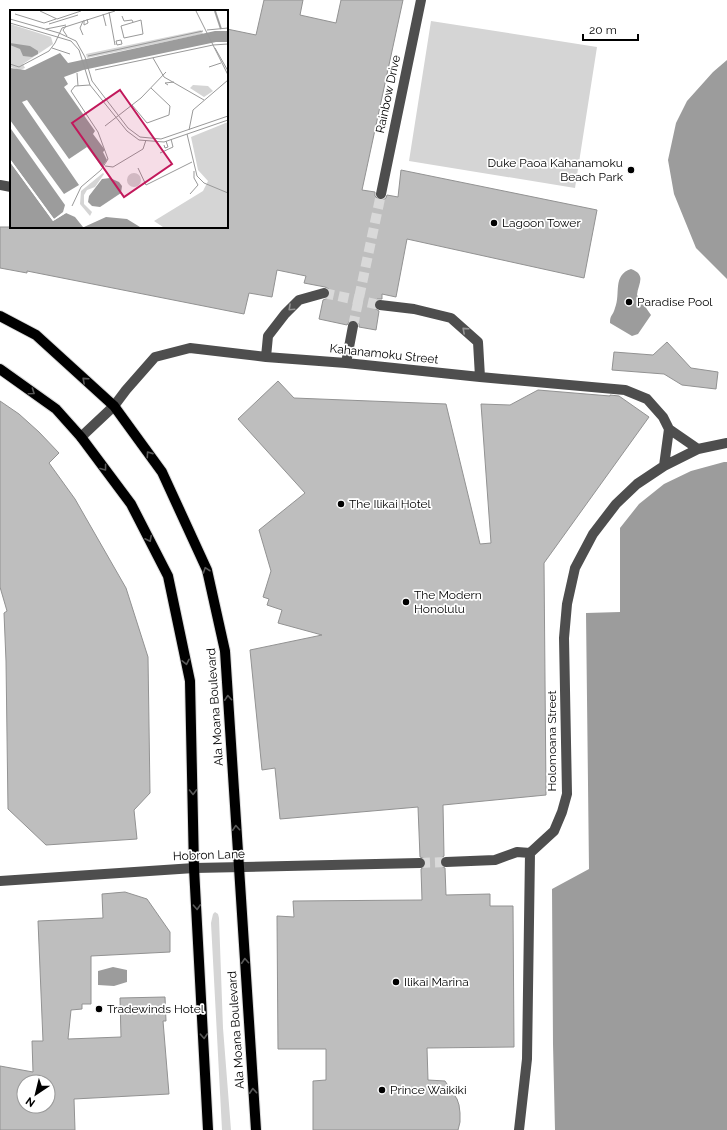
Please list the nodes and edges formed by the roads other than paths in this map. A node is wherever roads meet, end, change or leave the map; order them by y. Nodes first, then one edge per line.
1 (421, 0) edge
2 (0, 185) edge
3 (10, 188) edge
4 (381, 194) tunnel mouth
5 (324, 293) tunnel mouth
6 (380, 305) tunnel mouth
7 (0, 316) edge
8 (353, 326) tunnel mouth
9 (266, 357) junction
10 (346, 363) junction
11 (0, 370) edge
12 (480, 377) junction
13 (114, 406) junction
14 (669, 429) junction
15 (81, 437) junction
16 (727, 443) edge
17 (698, 449) junction
18 (664, 466) junction
19 (530, 853) junction
20 (446, 862) tunnel mouth
21 (420, 863) tunnel mouth
22 (238, 867) junction
23 (194, 868) junction
24 (0, 881) edge
25 (208, 1130) edge
26 (256, 1130) edge
27 (519, 1130) edge

1 - 4 street, Rainbow Drive
2 - 3 street
5 -> 9 street
12 -> 6 street
13 -> 7 main road, Ala Moana Boulevard
8 - 10 street
9 - 10 street, Kahanamoku Street
9 - 13 street, Kahanamoku Street
10 - 12 street, Kahanamoku Street
11 -> 15 main road, Ala Moana Boulevard
12 - 14 street, Kahanamoku Street
13 - 15 street, Kahanamoku Street
22 -> 13 main road, Ala Moana Boulevard
14 - 17 street, Kahanamoku Street
14 - 18 street
15 -> 23 main road, Ala Moana Boulevard
16 - 17 street, Holomoana Street
17 - 18 street, Holomoana Street
18 - 19 street, Holomoana Street
19 - 20 street
19 - 27 street
21 - 22 street, Hobron Lane
22 - 23 street, Hobron Lane
26 -> 22 main road, Ala Moana Boulevard
23 - 24 street, Hobron Lane
23 -> 25 main road, Ala Moana Boulevard

